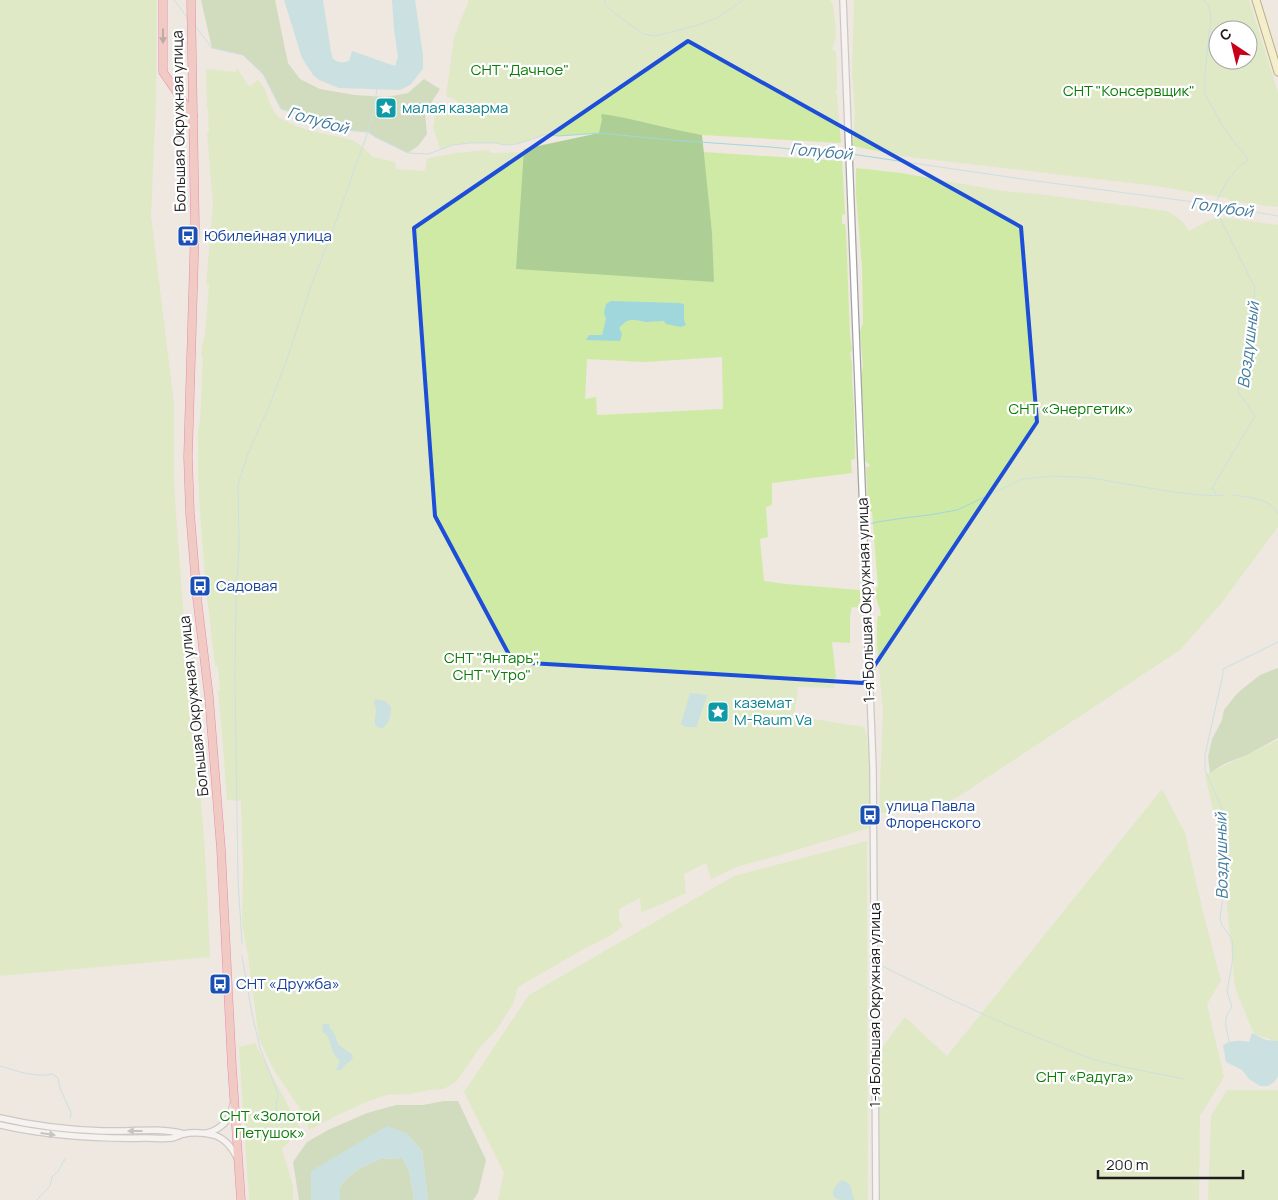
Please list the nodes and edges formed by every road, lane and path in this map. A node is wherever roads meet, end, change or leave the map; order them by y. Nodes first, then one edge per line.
1 (163, 0) edge
2 (191, 0) edge
3 (843, 0) edge
4 (1256, 0) edge
5 (1278, 72) edge
6 (192, 116) junction
7 (234, 1098) junction
8 (0, 1118) edge
9 (0, 1125) edge
10 (184, 1134) junction
11 (206, 1134) junction
12 (238, 1161) junction
13 (241, 1200) edge
14 (876, 1200) edge

1 -> 6 highway
2 - 6 highway, Большая Окружная улица
3 - 14 street, 1-я Большая Окружная улица
4 - 5 main road
6 - 7 highway, Большая Окружная улица
7 - 11 street
7 - 12 highway, Большая Окружная улица
10 -> 8 street
9 -> 10 street
10 - 11 street
11 - 12 street
12 - 13 highway, Большая Окружная улица

